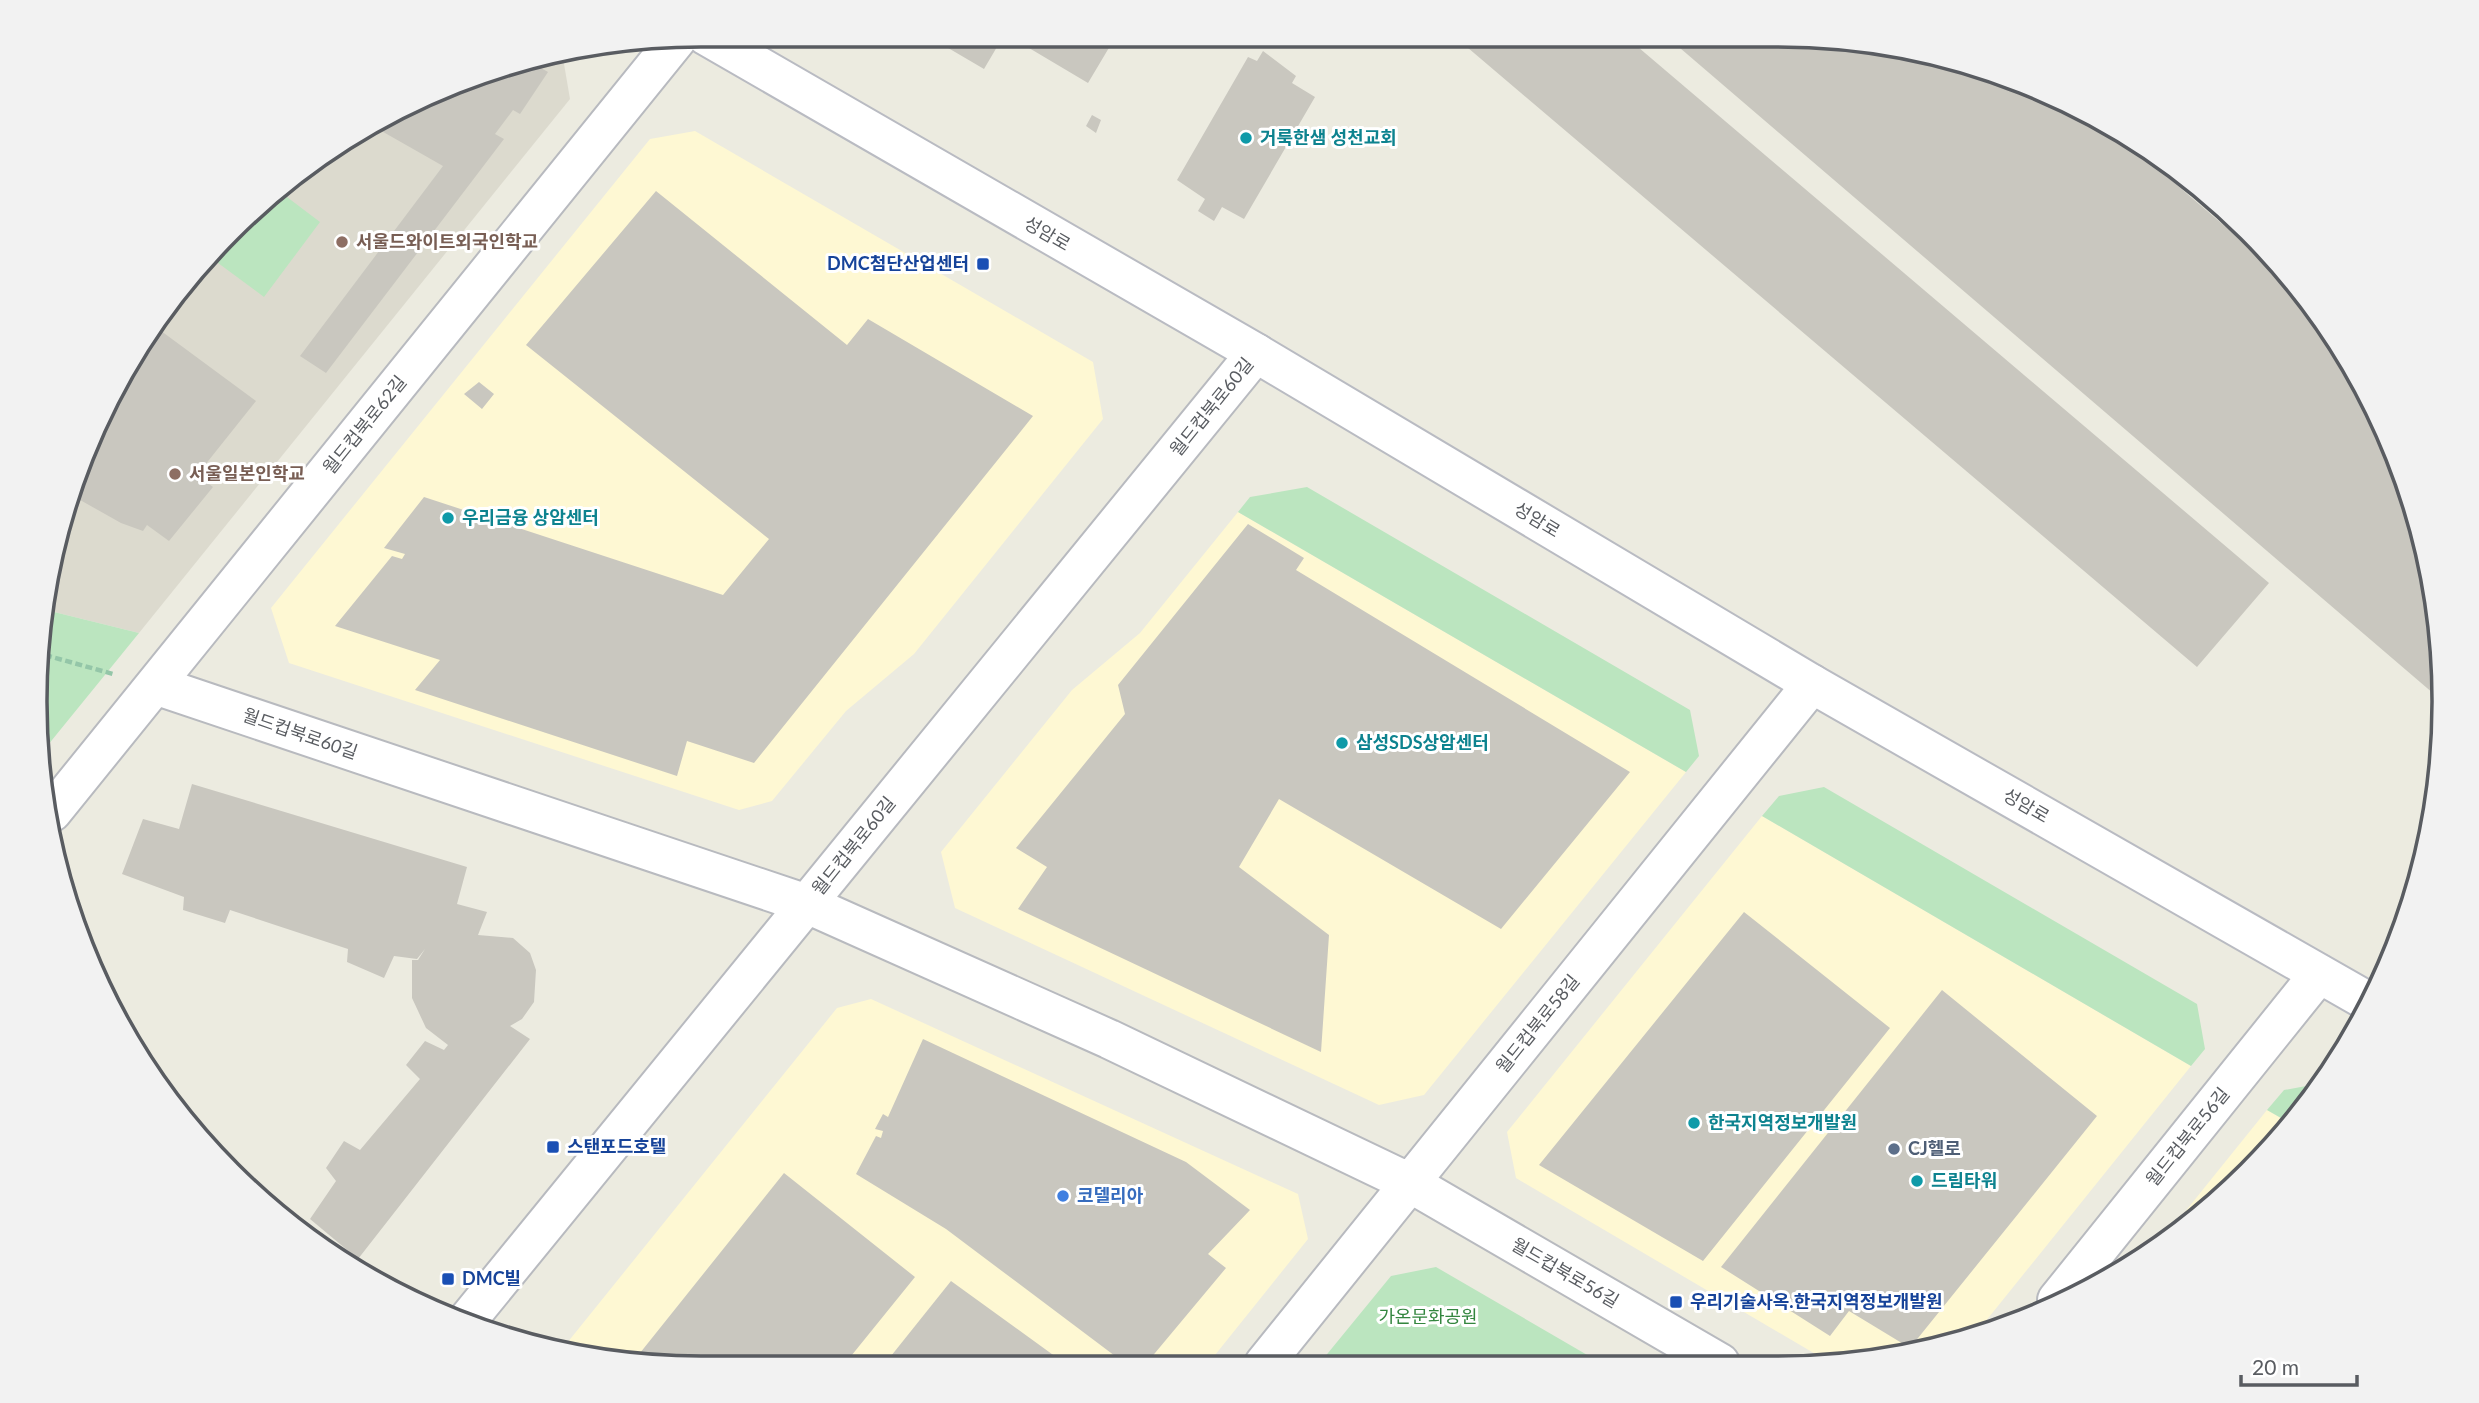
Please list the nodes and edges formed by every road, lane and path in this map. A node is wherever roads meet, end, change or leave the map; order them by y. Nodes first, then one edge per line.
1 (726, 47) edge
2 (669, 49) edge
3 (1256, 353) junction
4 (49, 656) edge
5 (1812, 684) junction
6 (155, 685) junction
7 (56, 807) edge
8 (807, 904) junction
9 (2319, 974) junction
10 (2361, 997) edge
11 (1410, 1183) junction
12 (2066, 1288) edge
13 (473, 1314) edge
14 (1270, 1356) edge
15 (1708, 1356) edge

1 - 3 street, 성암로
2 - 6 street, 월드컵북로62길
3 - 5 street, 성암로
3 - 8 street, 월드컵북로60길
4 - 6 path
5 - 9 street, 성암로
5 - 11 street, 월드컵북로58길
6 - 7 street, 월드컵북로62길
6 - 8 street, 월드컵북로60길
8 - 11 street, 월드컵북로56길
8 - 13 street
9 - 10 street, 성암로
9 - 12 street, 월드컵북로56길
11 - 14 street, 월드컵북로58길
11 - 15 street, 월드컵북로56길

